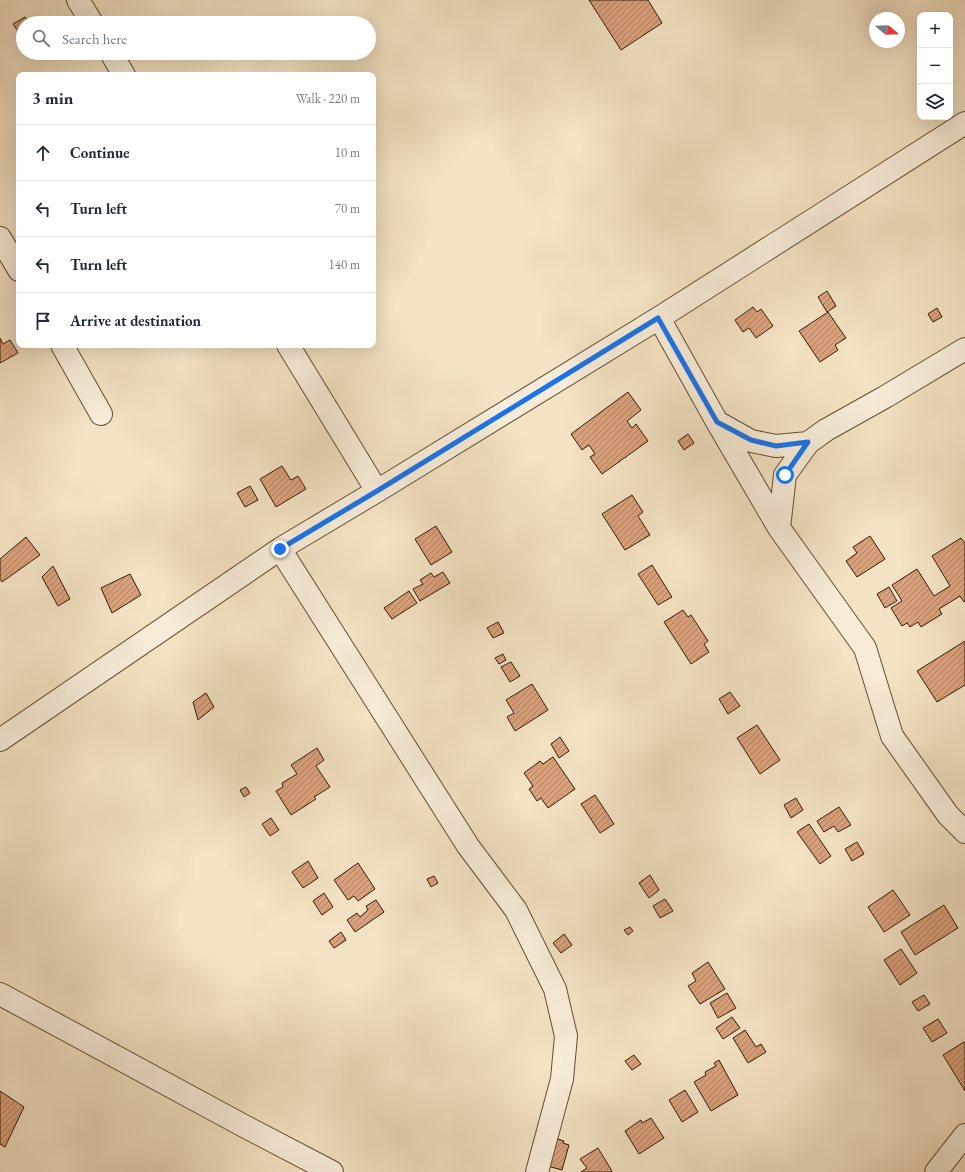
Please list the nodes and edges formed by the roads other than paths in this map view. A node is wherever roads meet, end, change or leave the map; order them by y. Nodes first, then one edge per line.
1 (78, 0) edge
2 (88, 16) edge
3 (115, 60) edge
4 (122, 72) edge
5 (965, 123) edge
6 (0, 238) edge
7 (16, 265) edge
8 (658, 318) junction
9 (64, 348) edge
10 (290, 348) edge
11 (965, 349) edge
12 (101, 414) dead end
13 (717, 422) junction
14 (808, 442) junction
15 (377, 491) junction
16 (779, 528) junction
17 (280, 549) junction
18 (0, 740) edge
19 (965, 832) edge
20 (0, 994) edge
21 (965, 1135) edge
22 (332, 1172) edge
23 (537, 1172) edge
24 (936, 1172) edge

1 - 2 street
3 - 4 street
5 - 8 street
6 - 7 street
8 - 13 street
8 - 15 street
9 - 12 street
10 - 15 street
11 - 14 street
13 - 14 street
13 - 16 street
14 - 16 street
15 - 17 street
16 - 19 street
17 - 18 street
17 - 23 street
20 - 22 street
21 - 24 street

